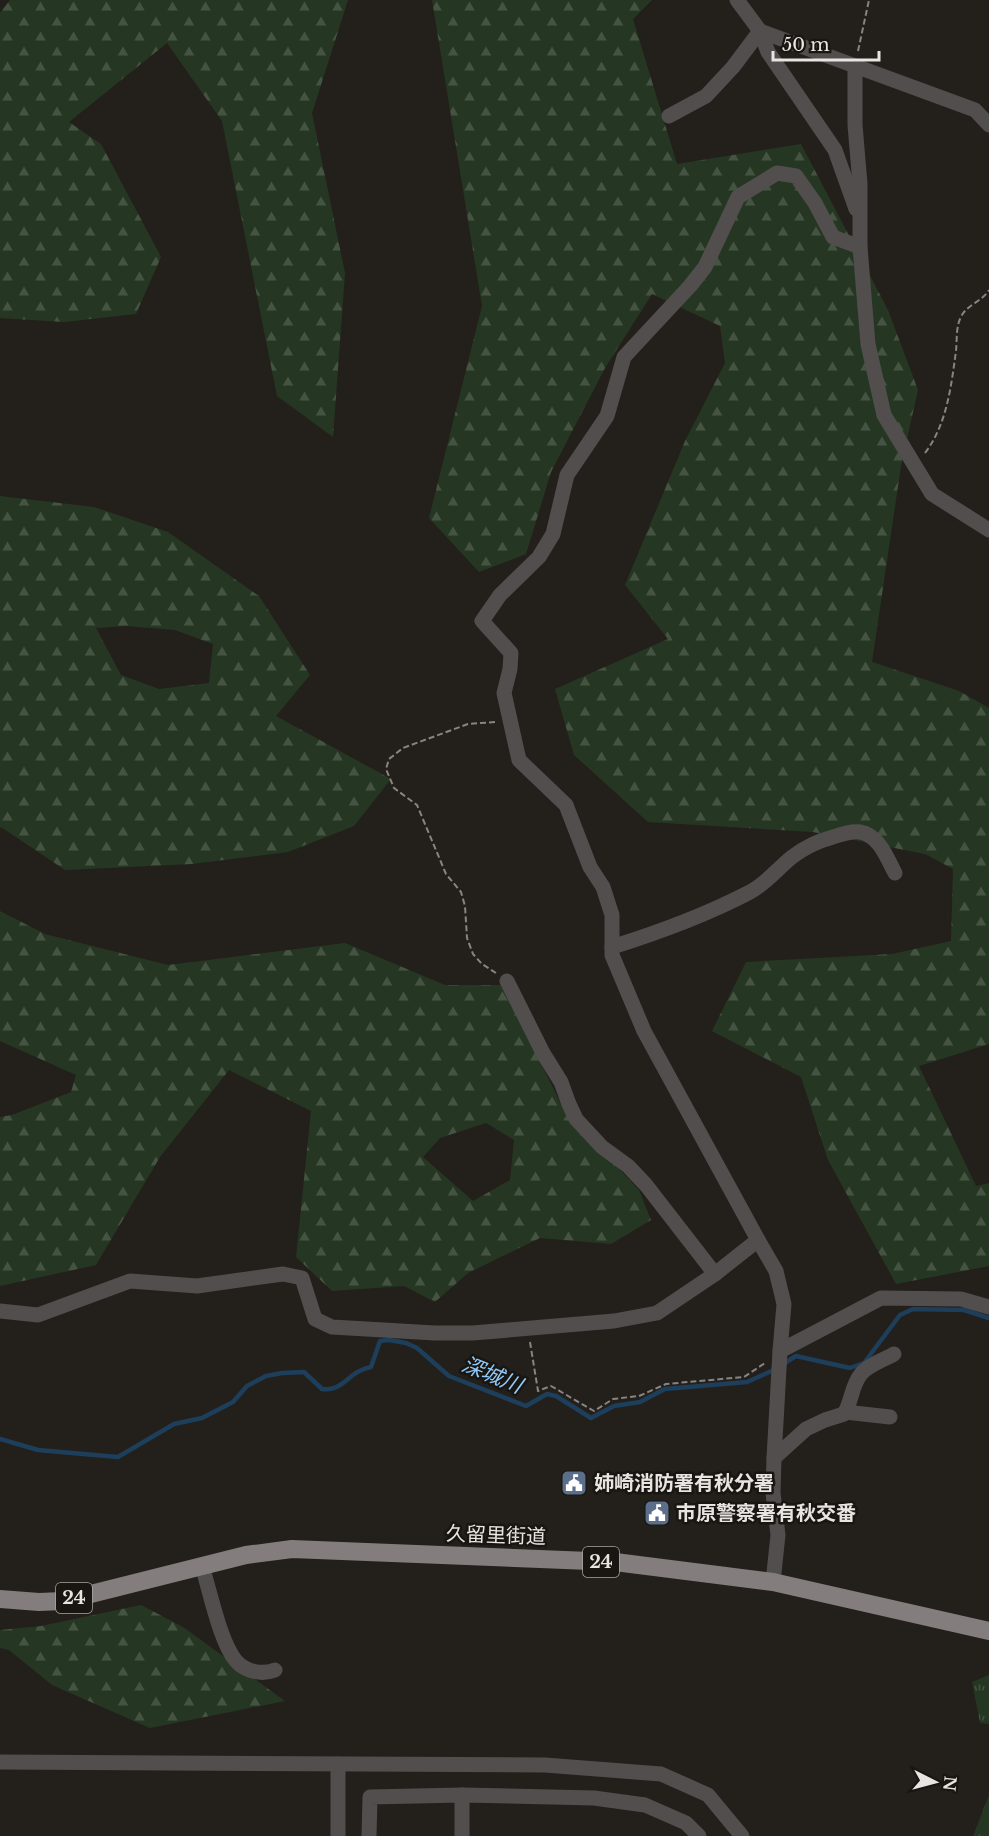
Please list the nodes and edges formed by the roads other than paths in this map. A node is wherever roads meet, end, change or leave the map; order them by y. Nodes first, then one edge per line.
1 (737, 0) edge
2 (760, 31) junction
3 (855, 66) junction
4 (669, 116) dead end
5 (989, 125) edge
6 (838, 157) junction
7 (858, 157) junction
8 (860, 221) junction
9 (860, 247) junction
10 (989, 530) edge
11 (895, 873) dead end
12 (612, 946) junction
13 (507, 981) road end
14 (758, 1240) junction
15 (715, 1274) junction
16 (989, 1307) edge
17 (0, 1311) edge
18 (780, 1351) junction
19 (894, 1354) dead end
20 (845, 1412) junction
21 (890, 1417) dead end
22 (774, 1458) junction
23 (202, 1566) junction
24 (773, 1582) junction
25 (0, 1599) edge
26 (989, 1631) edge
27 (275, 1670) dead end
28 (0, 1762) edge
29 (338, 1764) junction
30 (462, 1795) junction
31 (338, 1836) edge
32 (369, 1836) edge
33 (462, 1836) edge
34 (699, 1836) edge
35 (742, 1836) edge

1 - 2 street
2 - 3 street
2 - 4 street
2 - 6 street
3 - 5 street
3 - 7 street
6 - 7 street
6 - 8 street
7 - 8 street
8 - 9 street
9 - 10 street
9 - 12 street
11 - 12 street
12 - 14 street
13 - 15 street
14 - 15 street
14 - 18 street
15 - 17 street
16 - 18 street
18 - 22 street
19 - 20 street
20 - 21 street
20 - 22 street
22 - 24 street
23 - 24 main road, 久留里街道 / 24
23 - 25 main road, 久留里街道 / 24
23 - 27 street
24 - 26 main road, 久留里街道 / 24
28 - 29 street
29 - 31 street
29 - 35 street
30 - 32 street
30 - 33 street
30 - 34 street

